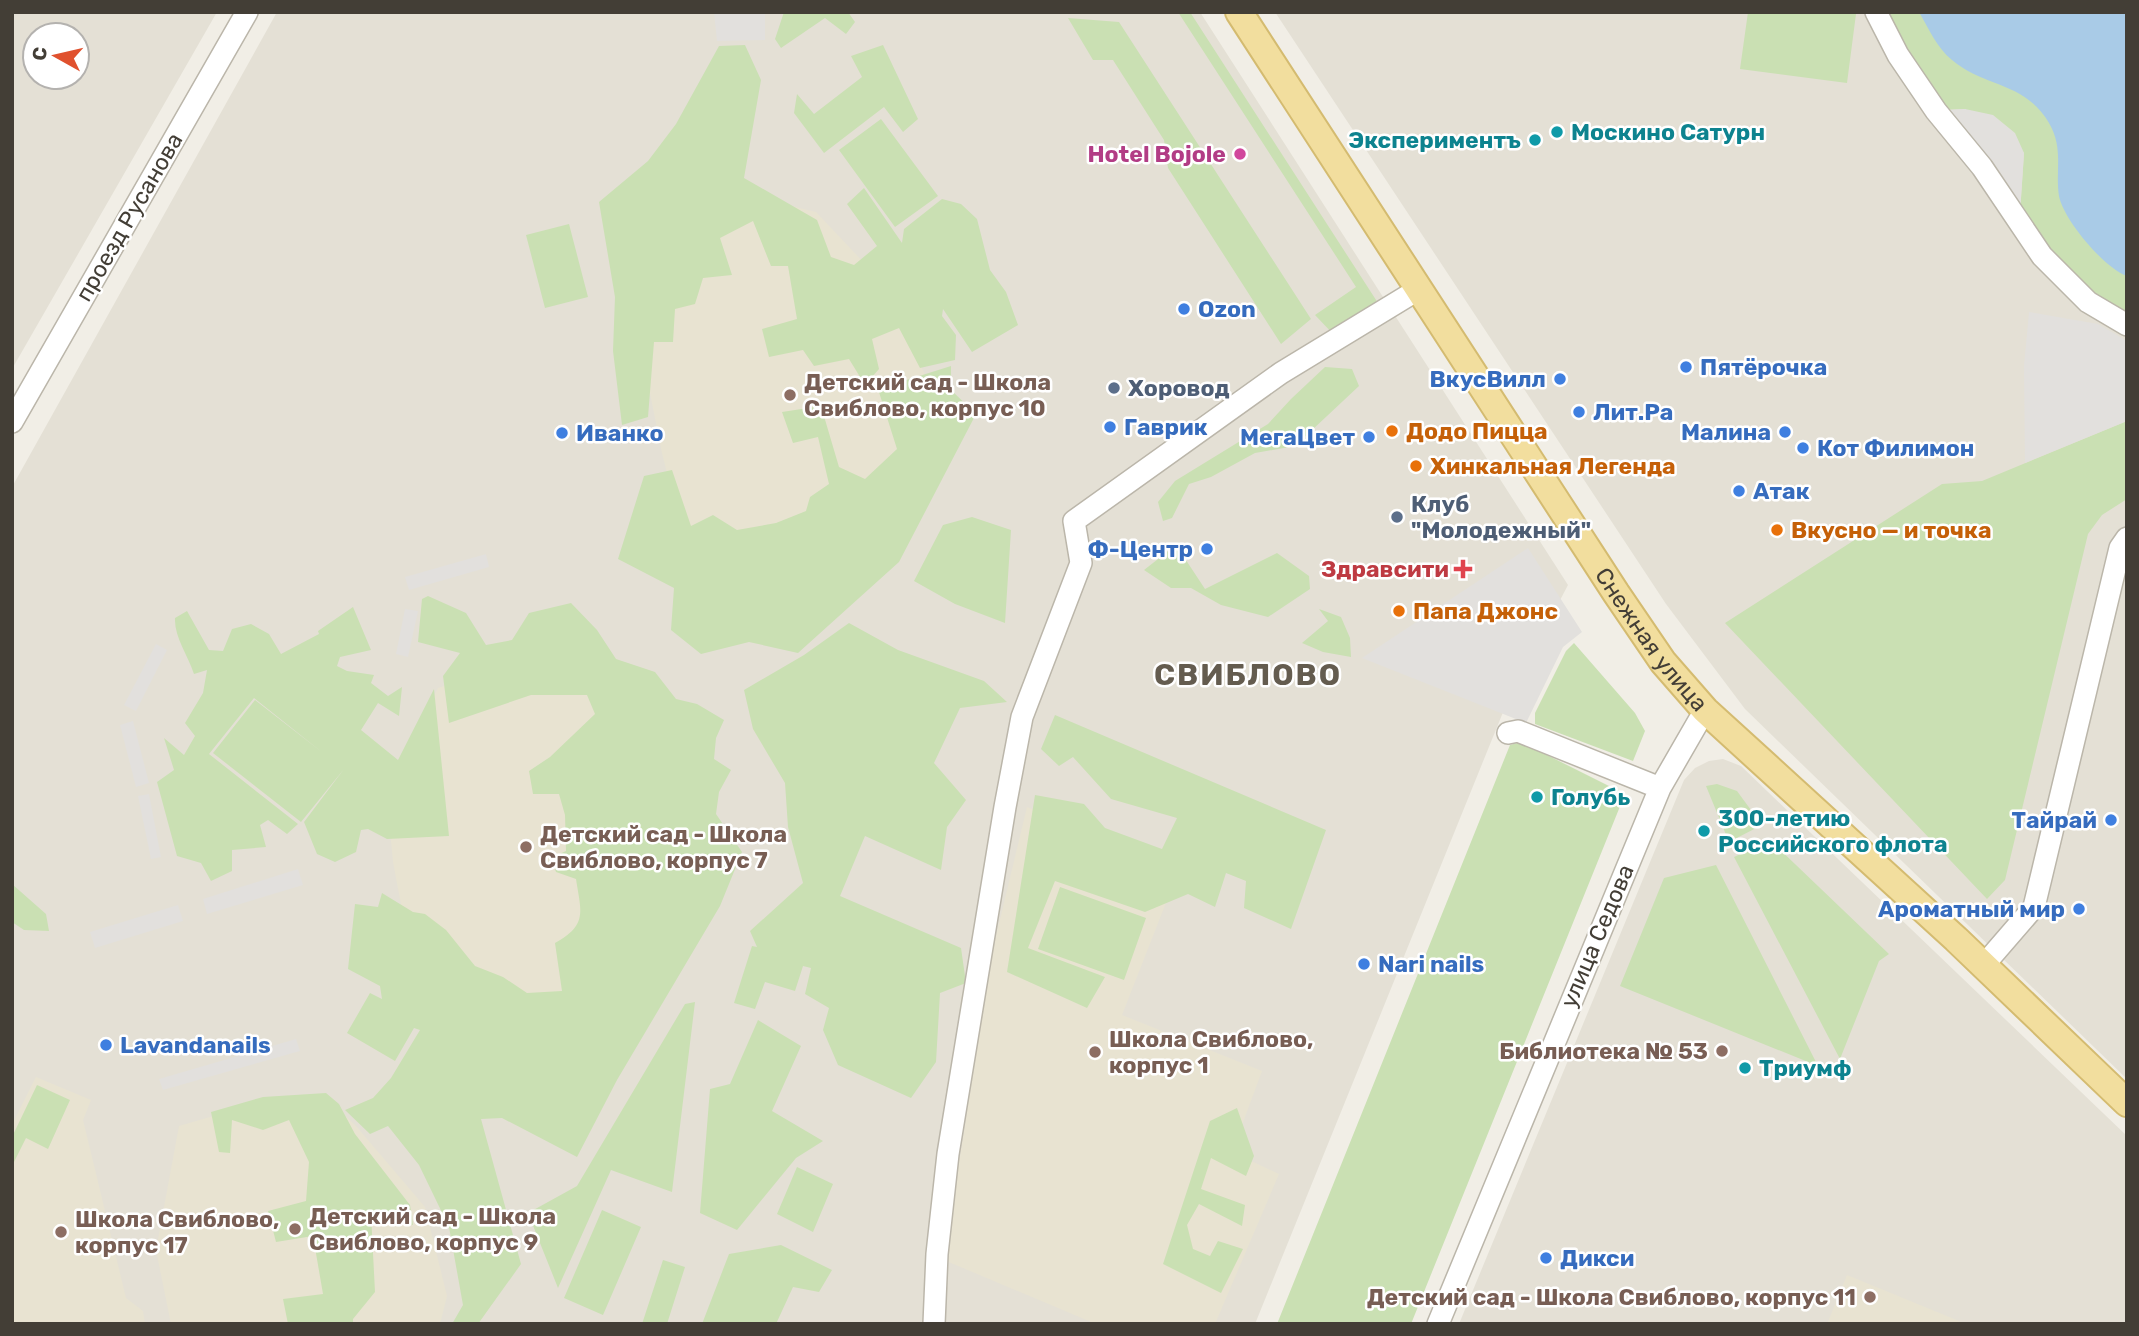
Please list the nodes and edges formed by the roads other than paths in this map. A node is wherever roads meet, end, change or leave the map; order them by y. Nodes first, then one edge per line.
1 (247, 12) edge
2 (1239, 12) edge
3 (1876, 12) edge
4 (1419, 289) junction
5 (2127, 325) edge
6 (12, 422) edge
7 (2127, 538) edge
8 (1705, 710) junction
9 (1508, 733) dead end
10 (1660, 788) junction
11 (1983, 966) junction
12 (2127, 1102) edge
13 (934, 1324) edge
14 (1438, 1324) edge

1 - 6 street, проезд Русанова
2 - 4 main road, Снежная улица
3 - 5 street
4 - 8 main road, Снежная улица
4 - 13 street
7 - 11 street
8 - 10 street, улица Седова
8 - 11 main road, Снежная улица
9 - 10 street
10 - 14 street, улица Седова
11 - 12 main road, Снежная улица

